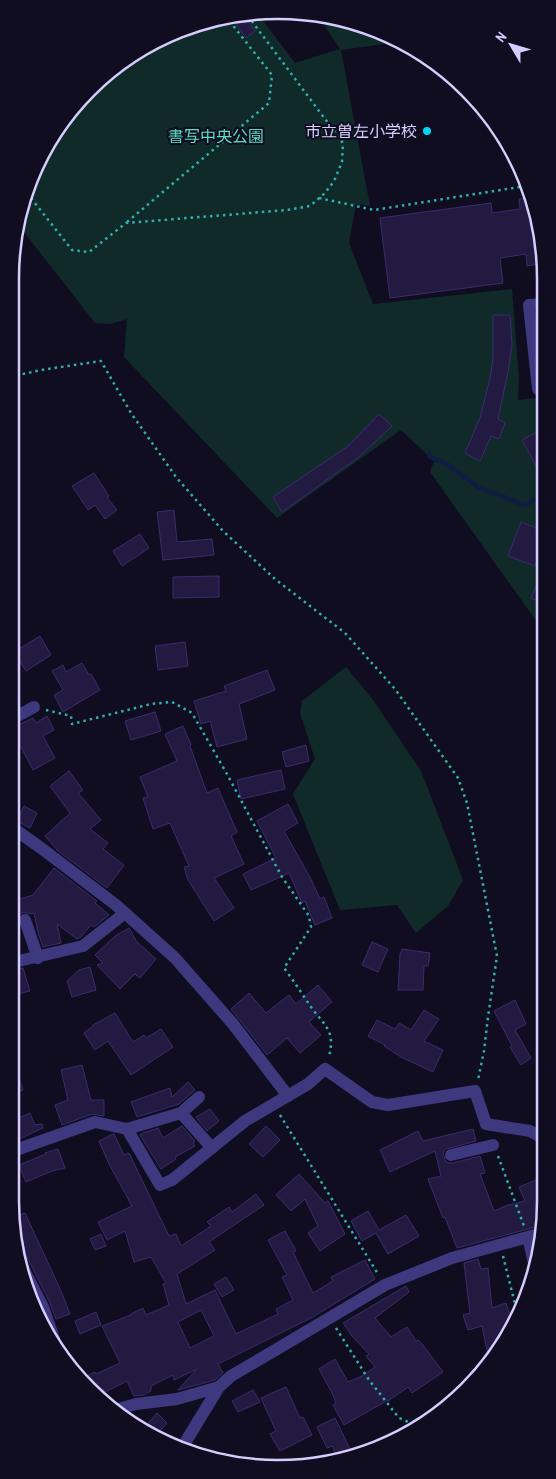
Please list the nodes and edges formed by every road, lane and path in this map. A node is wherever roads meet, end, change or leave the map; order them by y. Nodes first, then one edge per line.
1 (251, 20) edge
2 (231, 23) edge
3 (520, 187) edge
4 (319, 198) junction
5 (32, 199) edge
6 (126, 223) junction
7 (537, 304) edge
8 (19, 375) edge
9 (537, 378) edge
10 (34, 707) joint
11 (19, 715) edge
12 (19, 832) edge
13 (125, 912) junction
14 (25, 920) dead end
15 (38, 958) junction
16 (19, 961) edge
17 (325, 1069) junction
18 (475, 1092) junction
19 (288, 1096) junction
20 (199, 1097) dead end
21 (181, 1113) junction
22 (127, 1129) junction
23 (537, 1134) edge
24 (493, 1144) joint
25 (212, 1148) junction
26 (19, 1149) edge
27 (451, 1156) dead end
28 (535, 1235) edge
29 (528, 1237) junction
30 (500, 1245) junction
31 (532, 1253) edge
32 (385, 1285) junction
33 (37, 1296) edge
34 (515, 1306) edge
35 (330, 1318) junction
36 (48, 1321) edge
37 (219, 1387) junction
38 (122, 1408) edge
39 (412, 1424) edge
40 (185, 1443) edge

1 - 4 path
2 - 6 path
3 - 4 path
4 - 6 path
5 - 6 path
7 - 9 street
8 - 18 path
10 - 11 street
10 - 17 path
12 - 13 street
13 - 15 street
13 - 19 street
14 - 15 street
15 - 16 street
17 - 18 street
17 - 19 street
18 - 23 street
19 - 25 street
19 - 32 path
20 - 21 street
21 - 22 street
21 - 25 street
22 - 25 street
22 - 26 street
24 - 27 street
24 - 29 path
28 - 29 street
29 - 30 street
29 - 31 street
30 - 32 street
30 - 34 path
32 - 35 street
33 - 36 street
35 - 37 street
35 - 39 path
37 - 38 street
37 - 40 street

